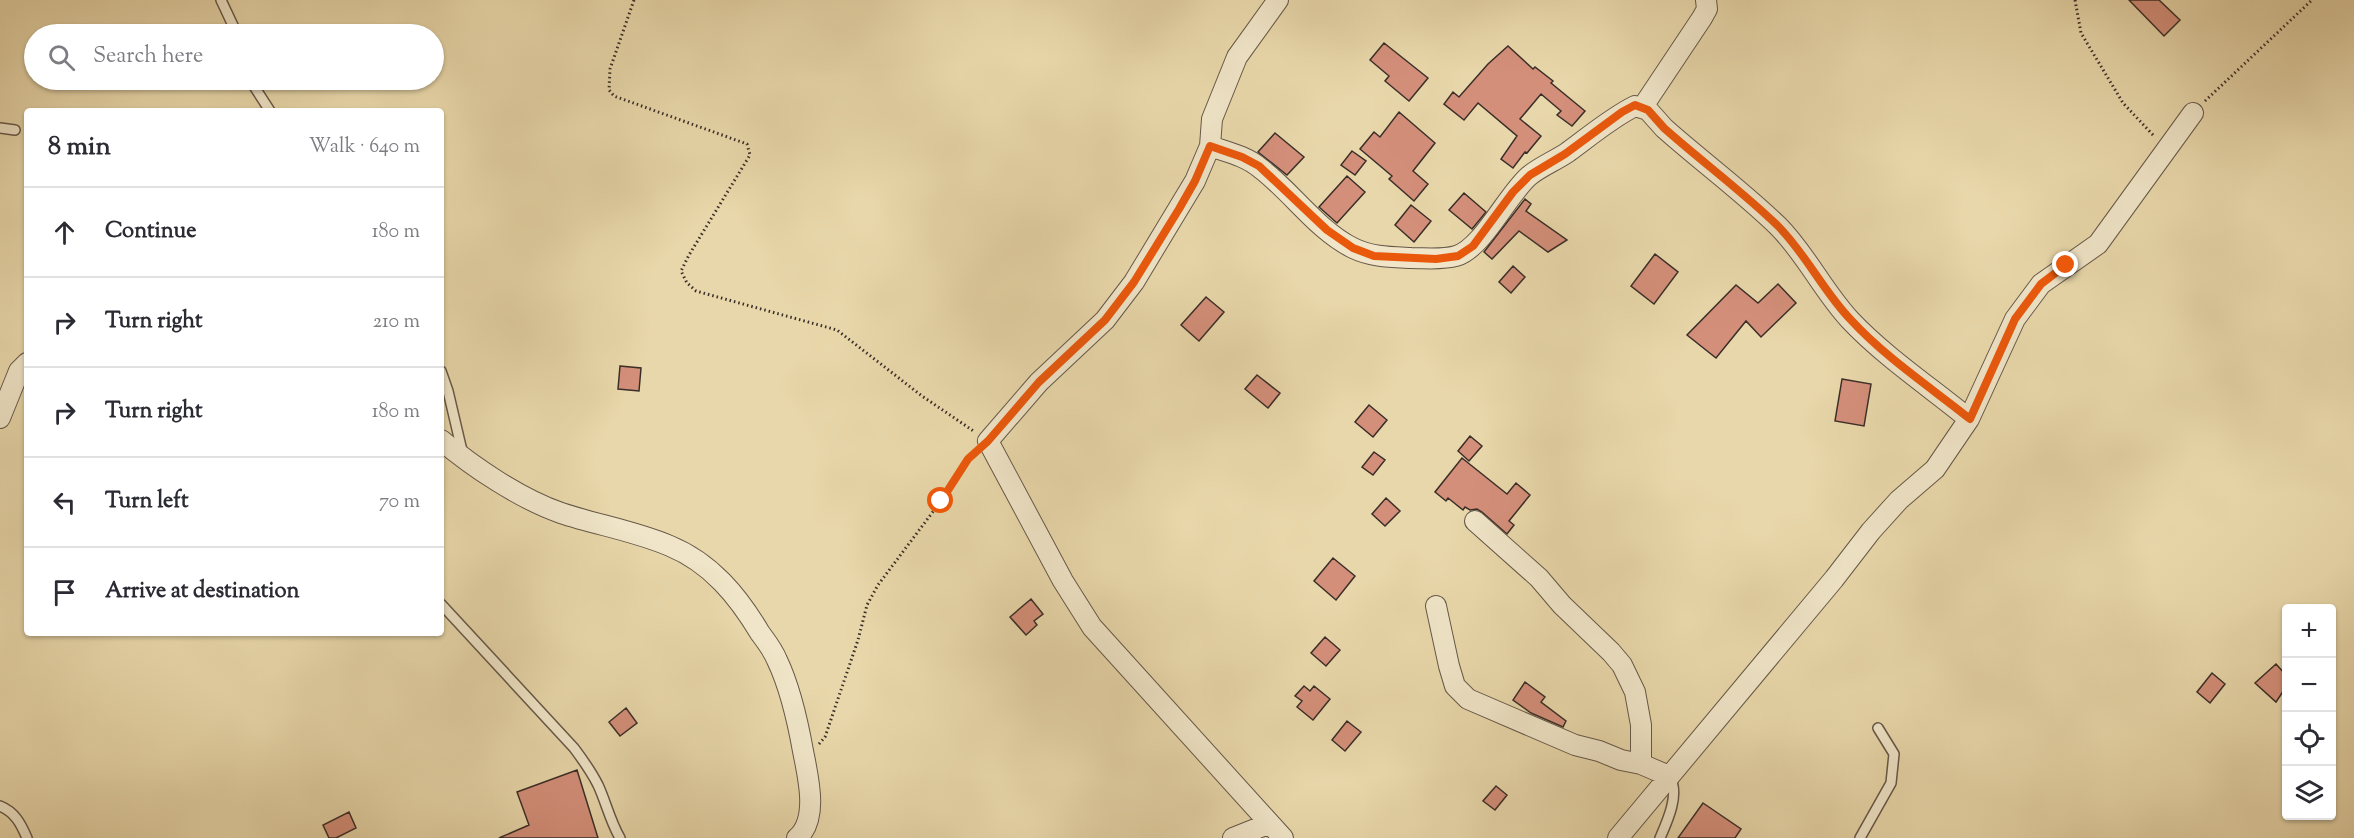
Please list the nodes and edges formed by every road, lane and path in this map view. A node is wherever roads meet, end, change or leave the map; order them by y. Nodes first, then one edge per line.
1 (221, 0) edge
2 (634, 0) edge
3 (1278, 0) edge
4 (1706, 0) edge
5 (2075, 0) edge
6 (2312, 0) edge
7 (232, 24) edge
8 (256, 90) edge
9 (268, 108) edge
10 (1642, 108) junction
11 (2193, 113) joint
12 (0, 128) edge
13 (15, 130) dead end
14 (1210, 146) junction
15 (2168, 150) junction
16 (24, 366) edge
17 (444, 379) edge
18 (0, 418) edge
19 (1970, 419) junction
20 (988, 441) junction
21 (444, 442) edge
22 (464, 458) junction
23 (1475, 521) dead end
24 (1436, 606) dead end
25 (444, 607) edge
26 (1878, 728) dead end
27 (805, 764) junction
28 (1641, 764) junction
29 (1669, 776) junction
30 (0, 806) edge
31 (1268, 824) junction
32 (27, 838) edge
33 (620, 838) edge
34 (797, 838) edge
35 (1233, 838) edge
36 (1283, 838) edge
37 (1618, 838) edge
38 (1660, 838) edge
39 (1860, 838) edge

1 - 7 lane
2 - 20 path
3 - 14 street
4 - 10 street
5 - 15 path
6 - 11 path
8 - 9 lane
10 - 14 street
10 - 19 street
11 - 15 street
12 - 13 lane
14 - 20 street
15 - 19 street
16 - 18 street
17 - 22 lane
19 - 29 street
20 - 27 path
20 - 31 street
21 - 22 street
22 - 27 street
23 - 28 street
24 - 28 street
25 - 33 lane
26 - 39 lane
27 - 34 street
28 - 29 street
29 - 37 street
29 - 38 lane
30 - 32 lane
31 - 35 street
31 - 36 street

